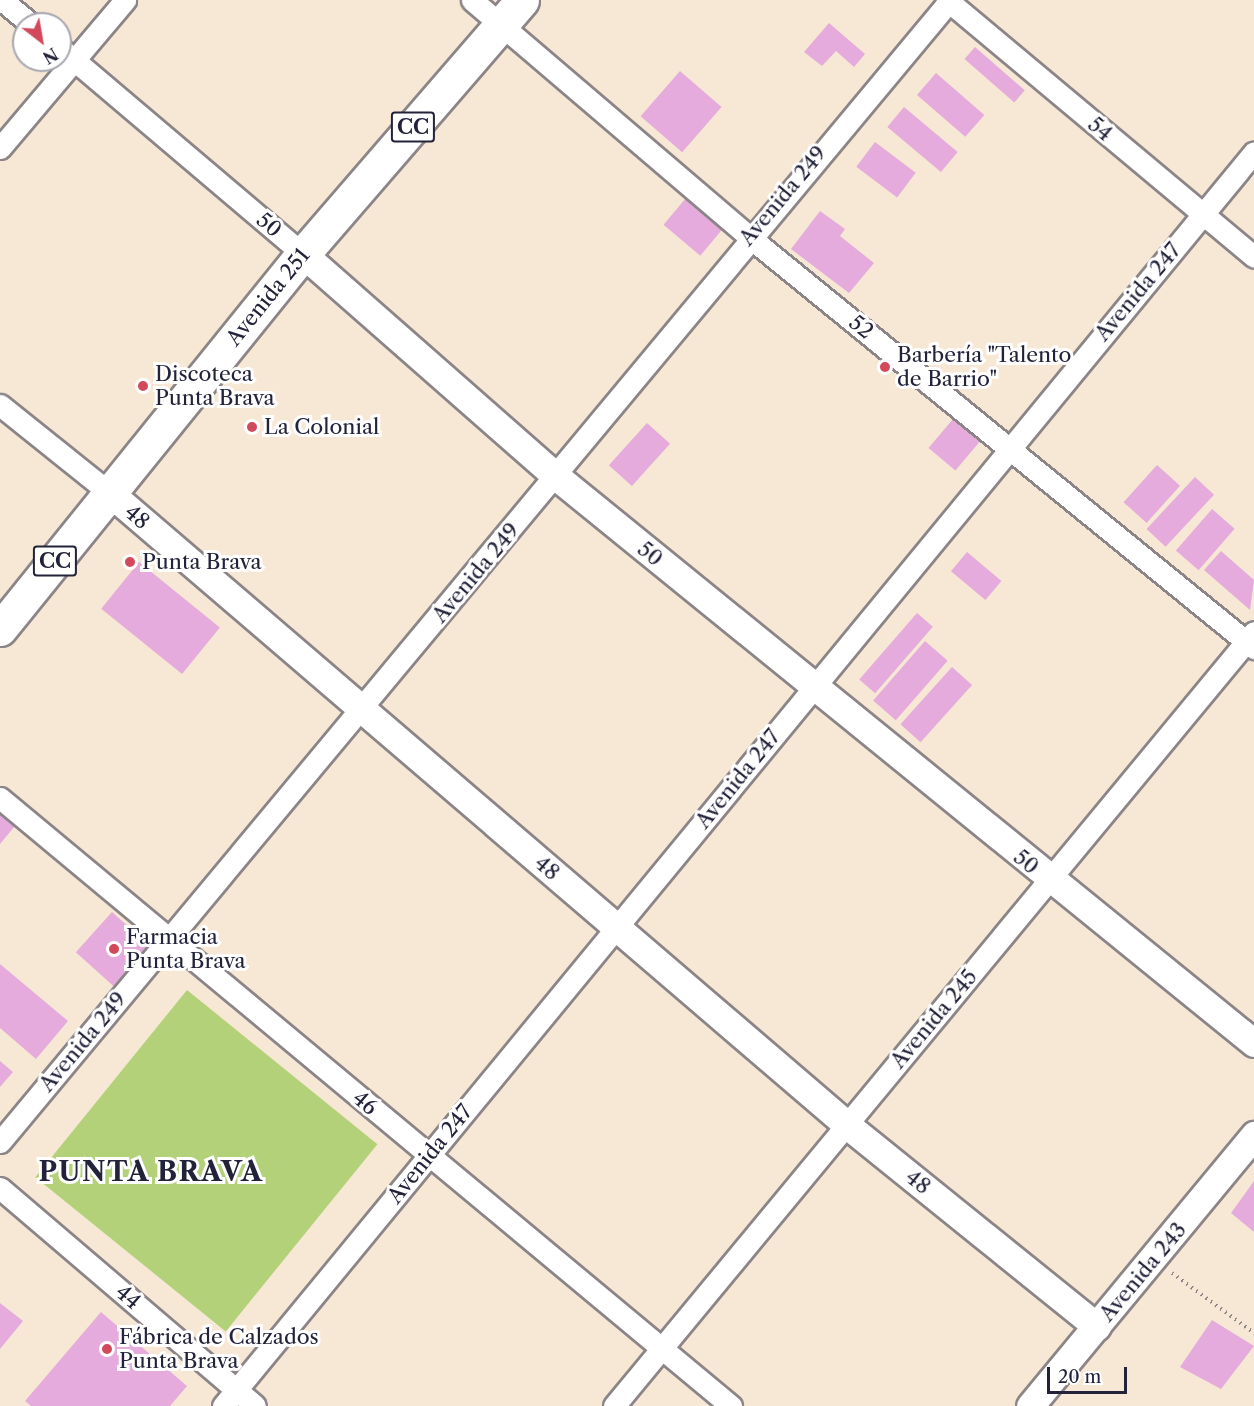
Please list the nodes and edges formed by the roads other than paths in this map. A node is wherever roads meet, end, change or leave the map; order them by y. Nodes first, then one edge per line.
1 (2, 0) edge
2 (125, 0) edge
3 (472, 0) edge
4 (522, 0) edge
5 (948, 0) edge
6 (16, 12) edge
7 (501, 25) junction
8 (72, 49) edge
9 (72, 58) edge
10 (54, 72) edge
11 (0, 148) edge
12 (1254, 152) edge
13 (1202, 214) junction
14 (748, 236) junction
15 (303, 254) junction
16 (1254, 257) edge
17 (0, 405) edge
18 (1009, 446) junction
19 (557, 477) junction
20 (110, 493) junction
21 (0, 629) edge
22 (1251, 641) edge
23 (813, 687) junction
24 (363, 708) junction
25 (0, 798) edge
26 (1050, 880) junction
27 (615, 928) junction
28 (168, 939) junction
29 (1254, 1043) edge
30 (847, 1125) junction
31 (1254, 1135) edge
32 (0, 1142) edge
33 (428, 1156) junction
34 (0, 1188) edge
35 (1097, 1327) junction
36 (661, 1349) junction
37 (229, 1398) edge
38 (255, 1406) edge
39 (614, 1406) edge
40 (731, 1406) edge
41 (1030, 1406) edge

1 - 6 street
2 - 8 street
3 - 7 street, 52
4 - 7 main road, Avenida 251 / CC
5 - 13 street, 54
5 - 14 street, Avenida 249
7 - 14 street, 52
7 - 15 main road, Avenida 251 / CC
9 - 15 street, 50
10 - 11 street
12 - 13 street, Avenida 247
13 - 16 street, 54
13 - 18 street, Avenida 247
14 - 18 street, 52
14 - 19 street, Avenida 249
15 - 19 street, 50
15 - 20 main road, Avenida 251 / CC
17 - 20 street, 48
18 - 22 street, 52
18 - 23 street, Avenida 247
19 - 23 street, 50
19 - 24 street, Avenida 249
20 - 21 main road, Avenida 251 / CC
20 - 24 street, 48
22 - 26 street, Avenida 245
23 - 26 street, 50
23 - 27 street, Avenida 247
24 - 27 street, 48
24 - 28 street, Avenida 249
25 - 28 street, 46
26 - 29 street, 50
26 - 30 street, Avenida 245
27 - 30 street, 48
27 - 33 street, Avenida 247
28 - 32 street, Avenida 249
28 - 33 street, 46
30 - 35 street, 48
30 - 36 street, Avenida 245
31 - 35 street, Avenida 243
33 - 36 street, 46
33 - 37 street, Avenida 247
34 - 37 street, 44
35 - 41 street, Avenida 243
36 - 39 street, Avenida 245
36 - 40 street, 46
37 - 38 street, 44

